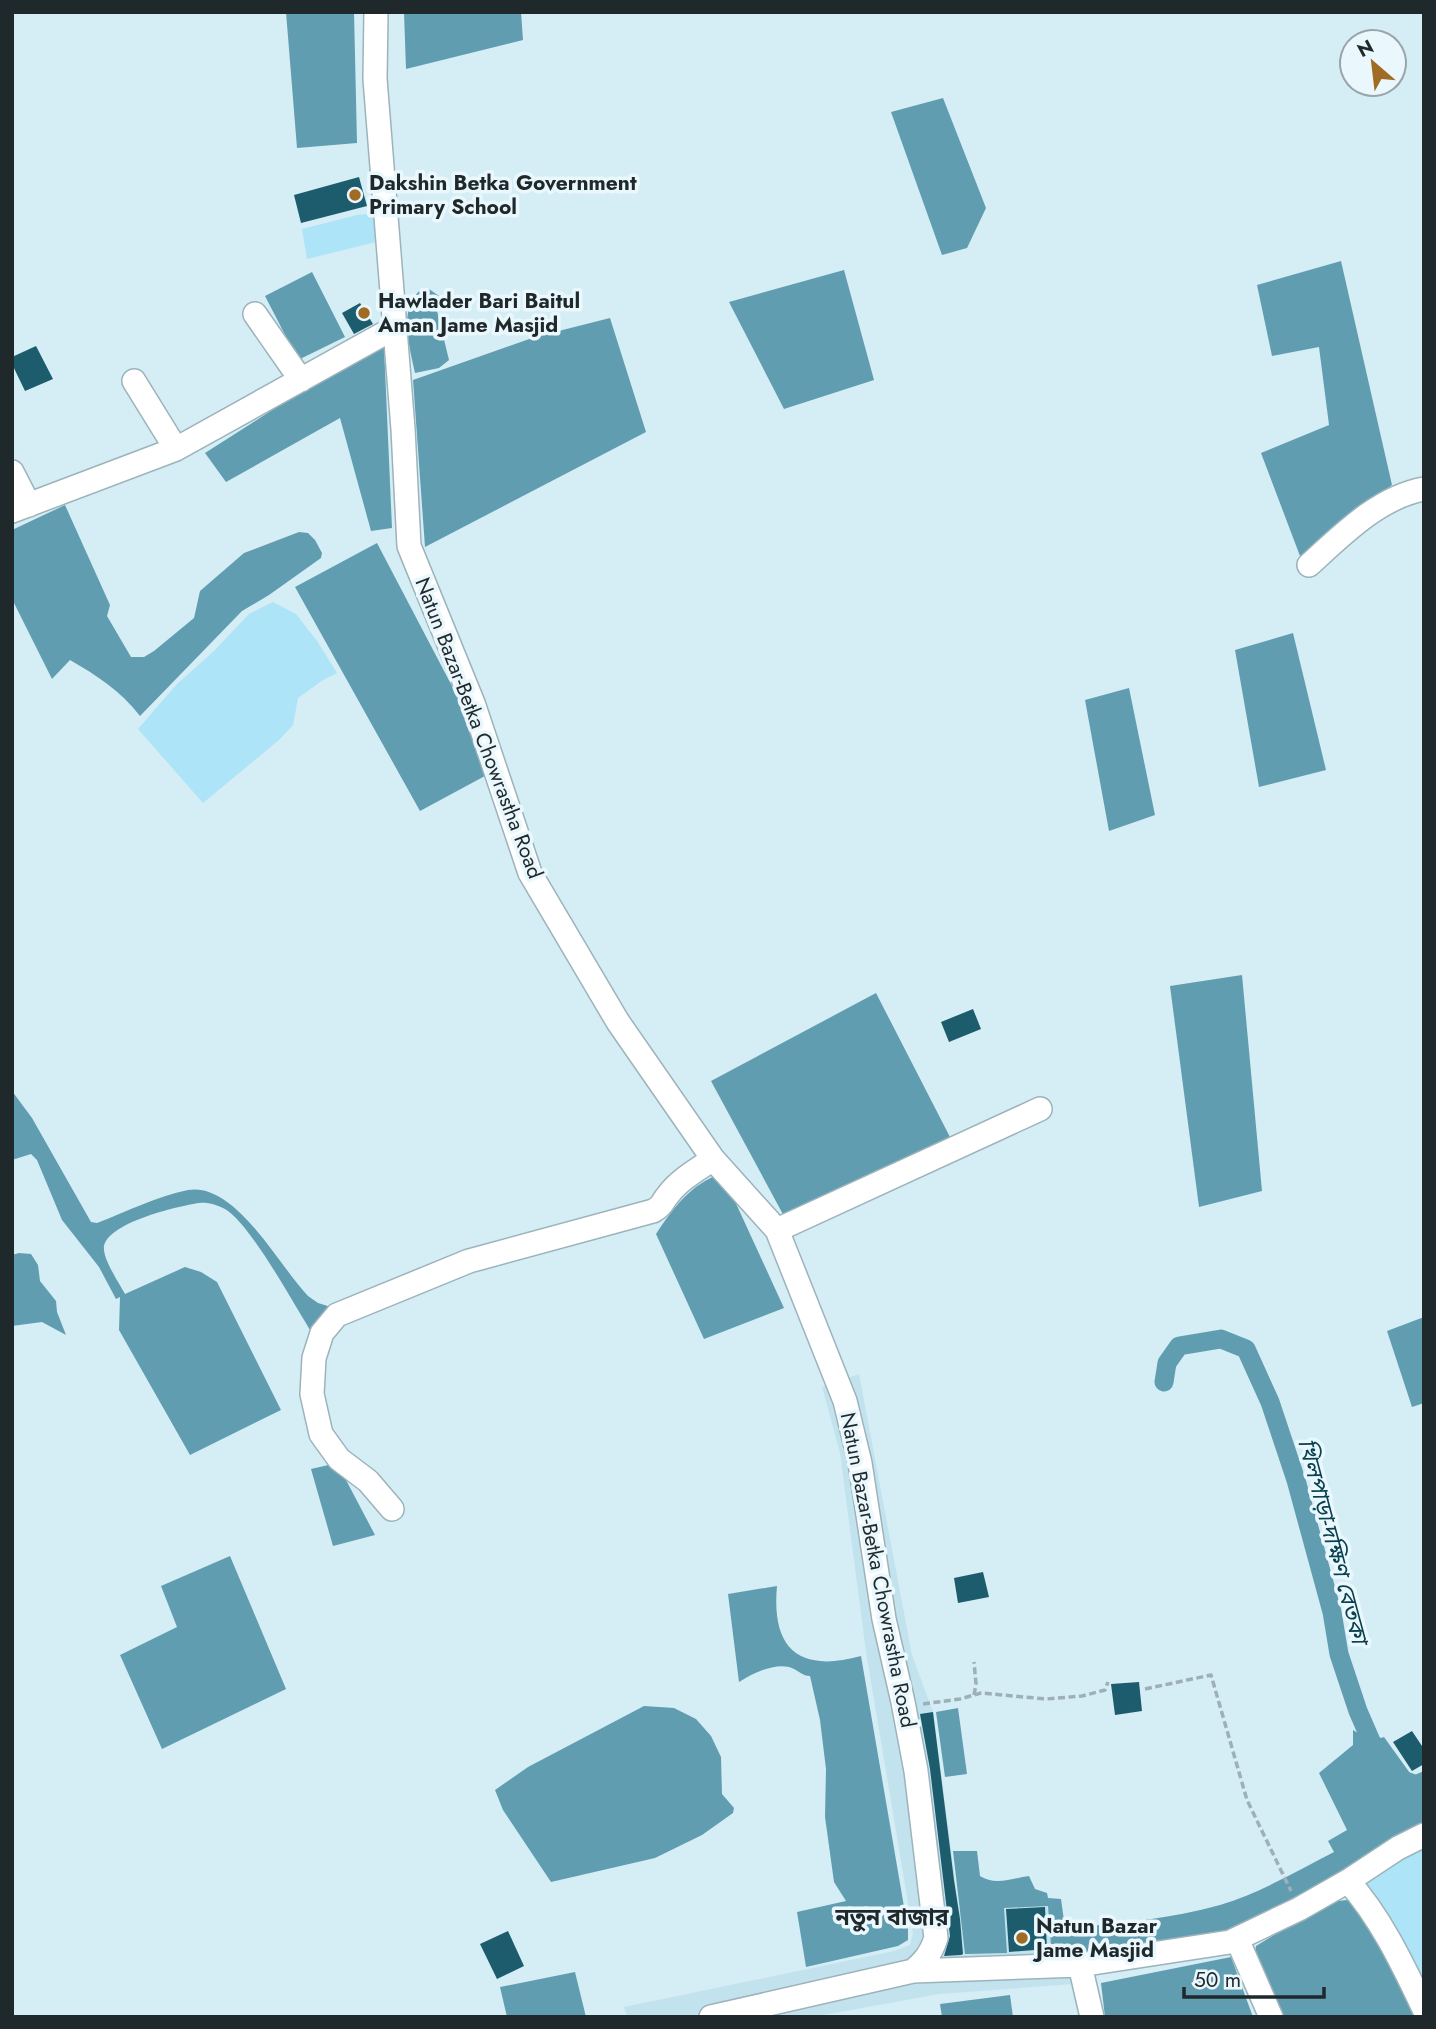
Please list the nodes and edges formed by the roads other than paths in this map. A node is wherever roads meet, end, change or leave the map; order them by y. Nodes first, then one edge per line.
1 (376, 12) edge
2 (255, 314) dead end
3 (394, 328) junction
4 (301, 380) junction
5 (134, 381) dead end
6 (176, 449) junction
7 (12, 472) edge
8 (1424, 489) edge
9 (21, 508) edge
10 (1309, 565) dead end
11 (1040, 1110) dead end
12 (713, 1159) junction
13 (777, 1230) junction
14 (393, 1509) dead end
15 (1424, 1835) edge
16 (1348, 1881) junction
17 (1237, 1939) junction
18 (1080, 1965) junction
19 (913, 1971) junction
20 (1424, 2009) edge
21 (711, 2017) edge
22 (1092, 2017) edge
23 (1271, 2017) edge

1 - 3 street, Natun Bazar-Betka Chowrastha Road
2 - 4 street
3 - 4 street
3 - 12 street, Natun Bazar-Betka Chowrastha Road
4 - 6 street
5 - 6 street
6 - 9 street
7 - 9 street
8 - 10 street
11 - 13 street
12 - 13 street, Natun Bazar-Betka Chowrastha Road
12 - 14 street
13 - 19 street, Natun Bazar-Betka Chowrastha Road
15 - 16 street
16 - 17 street
16 - 20 street
17 - 18 street
17 - 23 street
18 - 19 street
18 - 22 street
19 - 21 street

